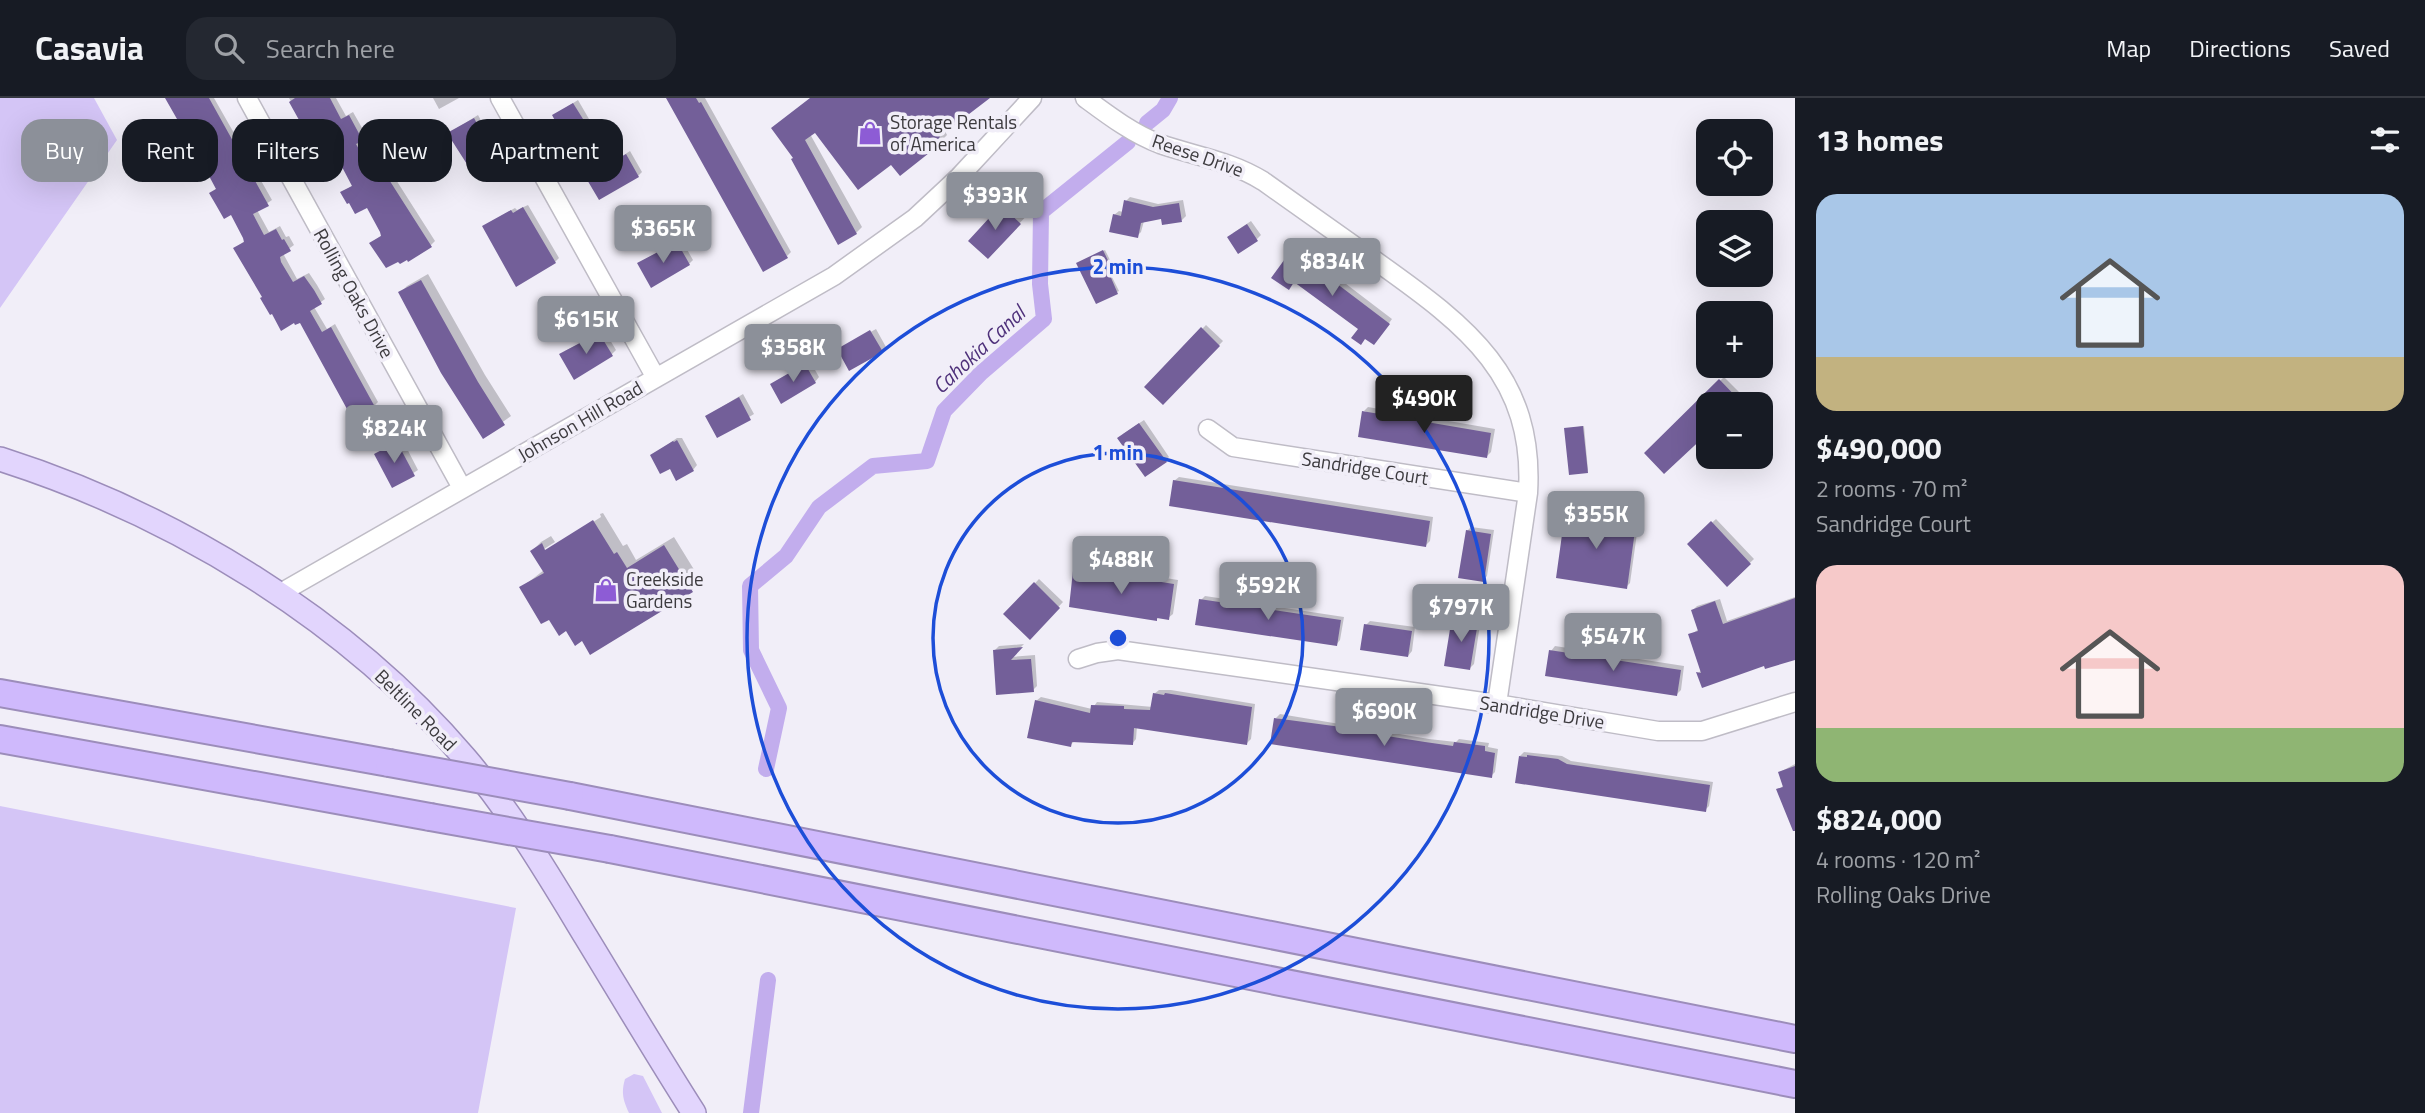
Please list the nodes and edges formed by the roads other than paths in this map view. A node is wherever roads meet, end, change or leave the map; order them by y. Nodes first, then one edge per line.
1 (247, 98) edge
2 (500, 98) edge
3 (1032, 98) edge
4 (1085, 98) edge
5 (656, 378) junction
6 (1208, 429) dead end
7 (0, 459) edge
8 (462, 488) junction
9 (1528, 493) junction
10 (277, 595) junction
11 (1078, 659) dead end
12 (0, 693) edge
13 (1795, 702) edge
14 (1497, 704) junction
15 (0, 739) edge
16 (1795, 1039) edge
17 (1795, 1084) edge
18 (694, 1113) edge

1 - 8 street, Rolling Oaks Drive
2 - 5 street
3 - 5 street, Johnson Hill Road
4 - 9 street, Reese Drive
5 - 8 street, Johnson Hill Road
6 - 9 street, Sandridge Court
7 - 10 main road, Beltline Road
8 - 10 street, Johnson Hill Road
9 - 14 street, Reese Drive
10 - 18 main road, Beltline Road
11 - 14 street, Sandridge Drive
12 - 16 highway, bridge
13 - 14 street, Sandridge Drive
15 - 17 highway, bridge

